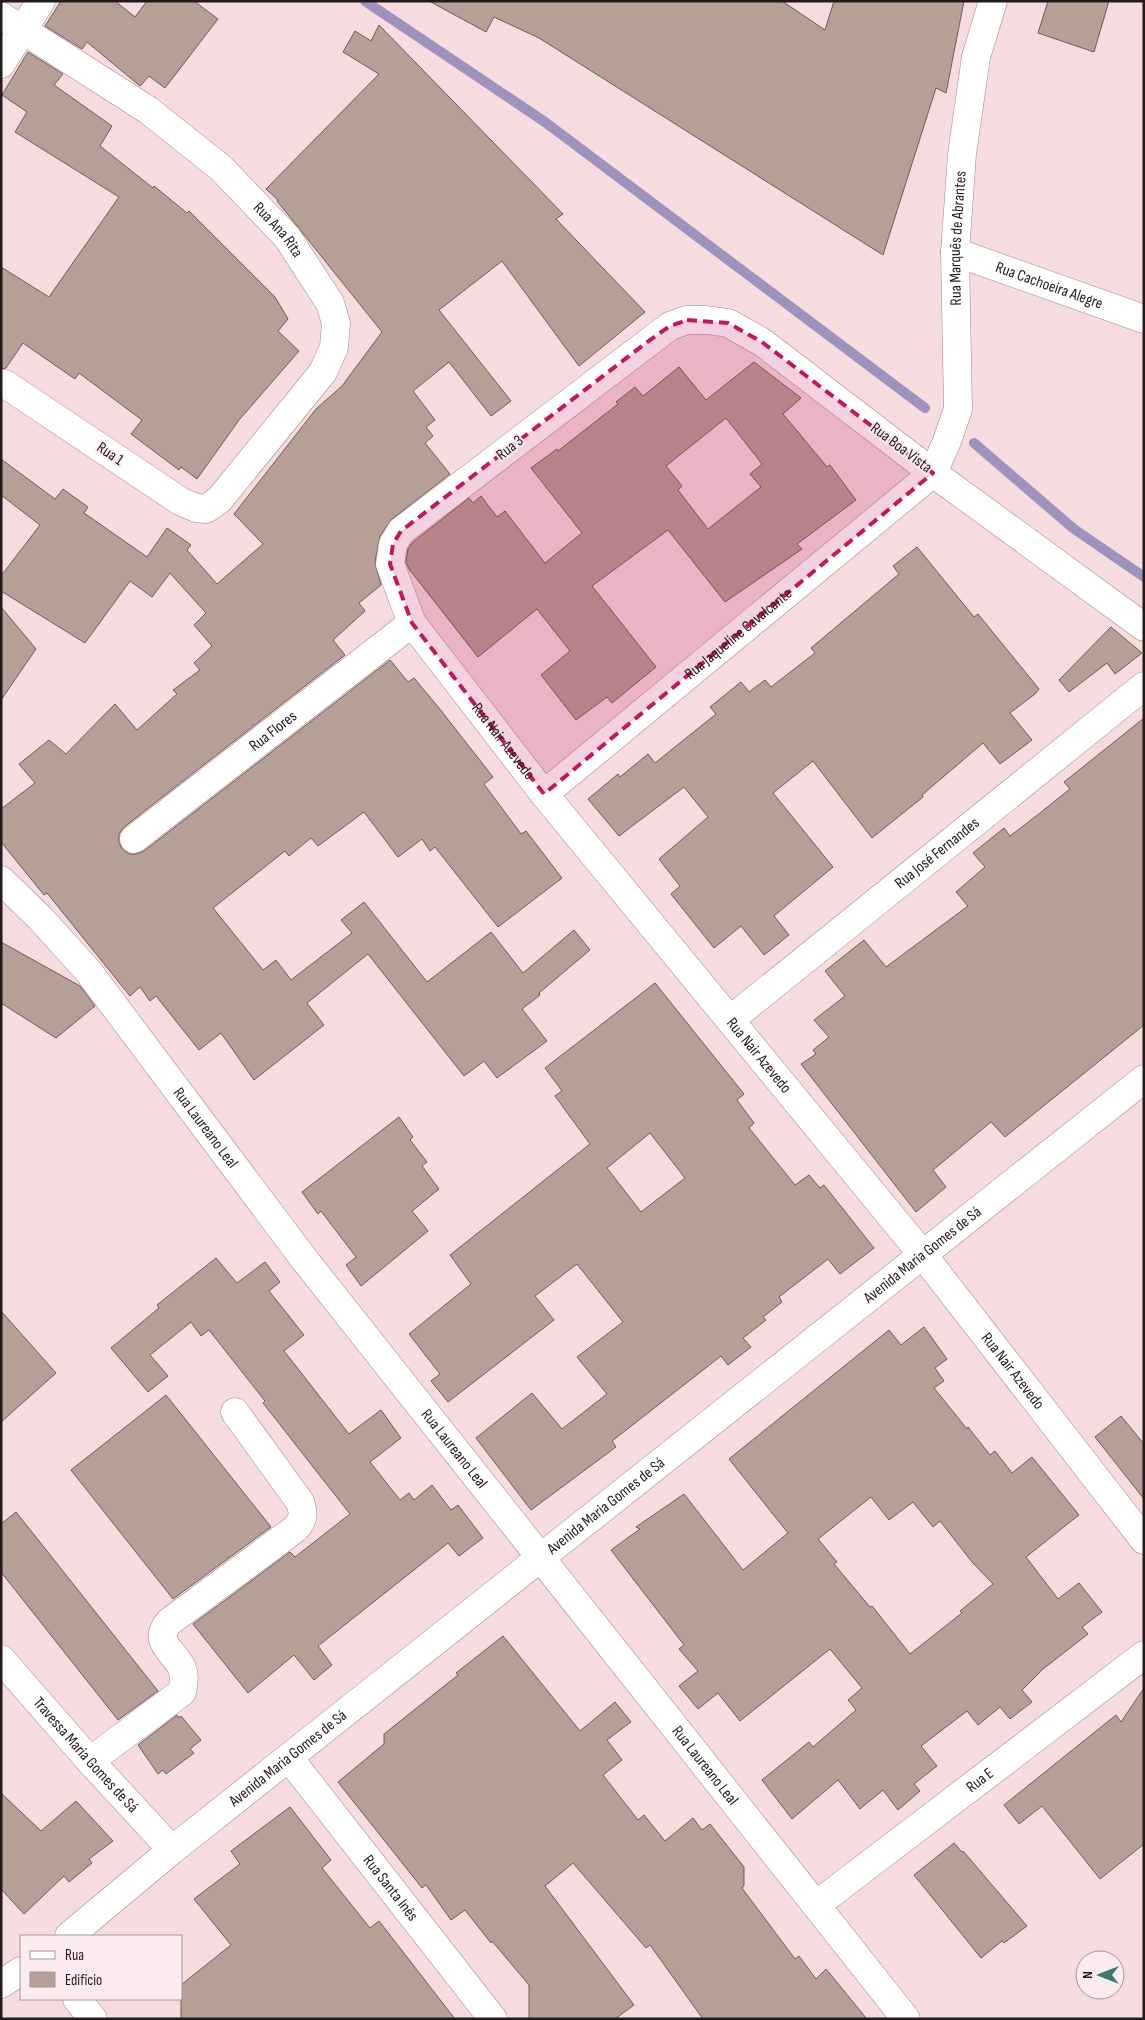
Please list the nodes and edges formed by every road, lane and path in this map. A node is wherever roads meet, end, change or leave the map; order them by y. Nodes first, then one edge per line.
1 (41, 1) edge
2 (993, 1) edge
3 (12, 23) edge
4 (1, 64) edge
5 (955, 252) junction
6 (1144, 319) edge
7 (646, 343) joint
8 (5, 384) dead end
9 (933, 473) junction
10 (219, 500) joint
11 (390, 564) joint
12 (412, 623) junction
13 (1144, 627) edge
14 (1144, 686) edge
15 (544, 794) junction
16 (134, 838) dead end
17 (1, 880) edge
18 (730, 1020) junction
19 (1144, 1079) edge
20 (923, 1255) junction
21 (235, 1412) dead end
22 (1144, 1540) edge
23 (539, 1558) junction
24 (1144, 1655) edge
25 (1, 1659) edge
26 (290, 1758) junction
27 (90, 1761) junction
28 (172, 1850) junction
29 (816, 1905) junction
30 (70, 1935) edge
31 (20, 1972) edge
32 (1, 1984) edge
33 (78, 2000) edge
34 (93, 2019) edge
35 (493, 2019) edge
36 (906, 2019) edge

1 - 3 street
2 - 5 street, Rua Marquês de Abrantes
3 - 4 street
3 - 10 street, Rua Ana Rita
5 - 6 street, Rua Cachoeira Alegre
5 - 9 street, Rua Marquês de Abrantes
7 - 9 street, Rua Boa Vista
7 - 11 street, Rua 3
8 - 10 street, Rua 1
9 - 13 street, Rua Boa Vista
9 - 15 street, Rua Jaqueline Cavalcante
11 - 12 street, Rua Nair Azevedo
12 - 15 street, Rua Nair Azevedo
12 - 16 street, Rua Flores
14 - 18 street, Rua José Fernandes
15 - 18 street, Rua Nair Azevedo
17 - 23 street, Rua Laureano Leal
18 - 20 street, Rua Nair Azevedo
19 - 20 street, Avenida Maria Gomes de Sá
20 - 22 street, Rua Nair Azevedo
20 - 23 street, Avenida Maria Gomes de Sá
21 - 27 street
23 - 26 street, Avenida Maria Gomes de Sá
23 - 29 street, Rua Laureano Leal
24 - 29 street, Rua E
25 - 27 street, Travessa Maria Gomes de Sá
26 - 28 street, Avenida Maria Gomes de Sá
26 - 35 street, Rua Santa Inês
27 - 28 street, Travessa Maria Gomes de Sá
28 - 30 street, Avenida Maria Gomes de Sá
29 - 36 street, Rua Laureano Leal
31 - 32 street
33 - 34 street

